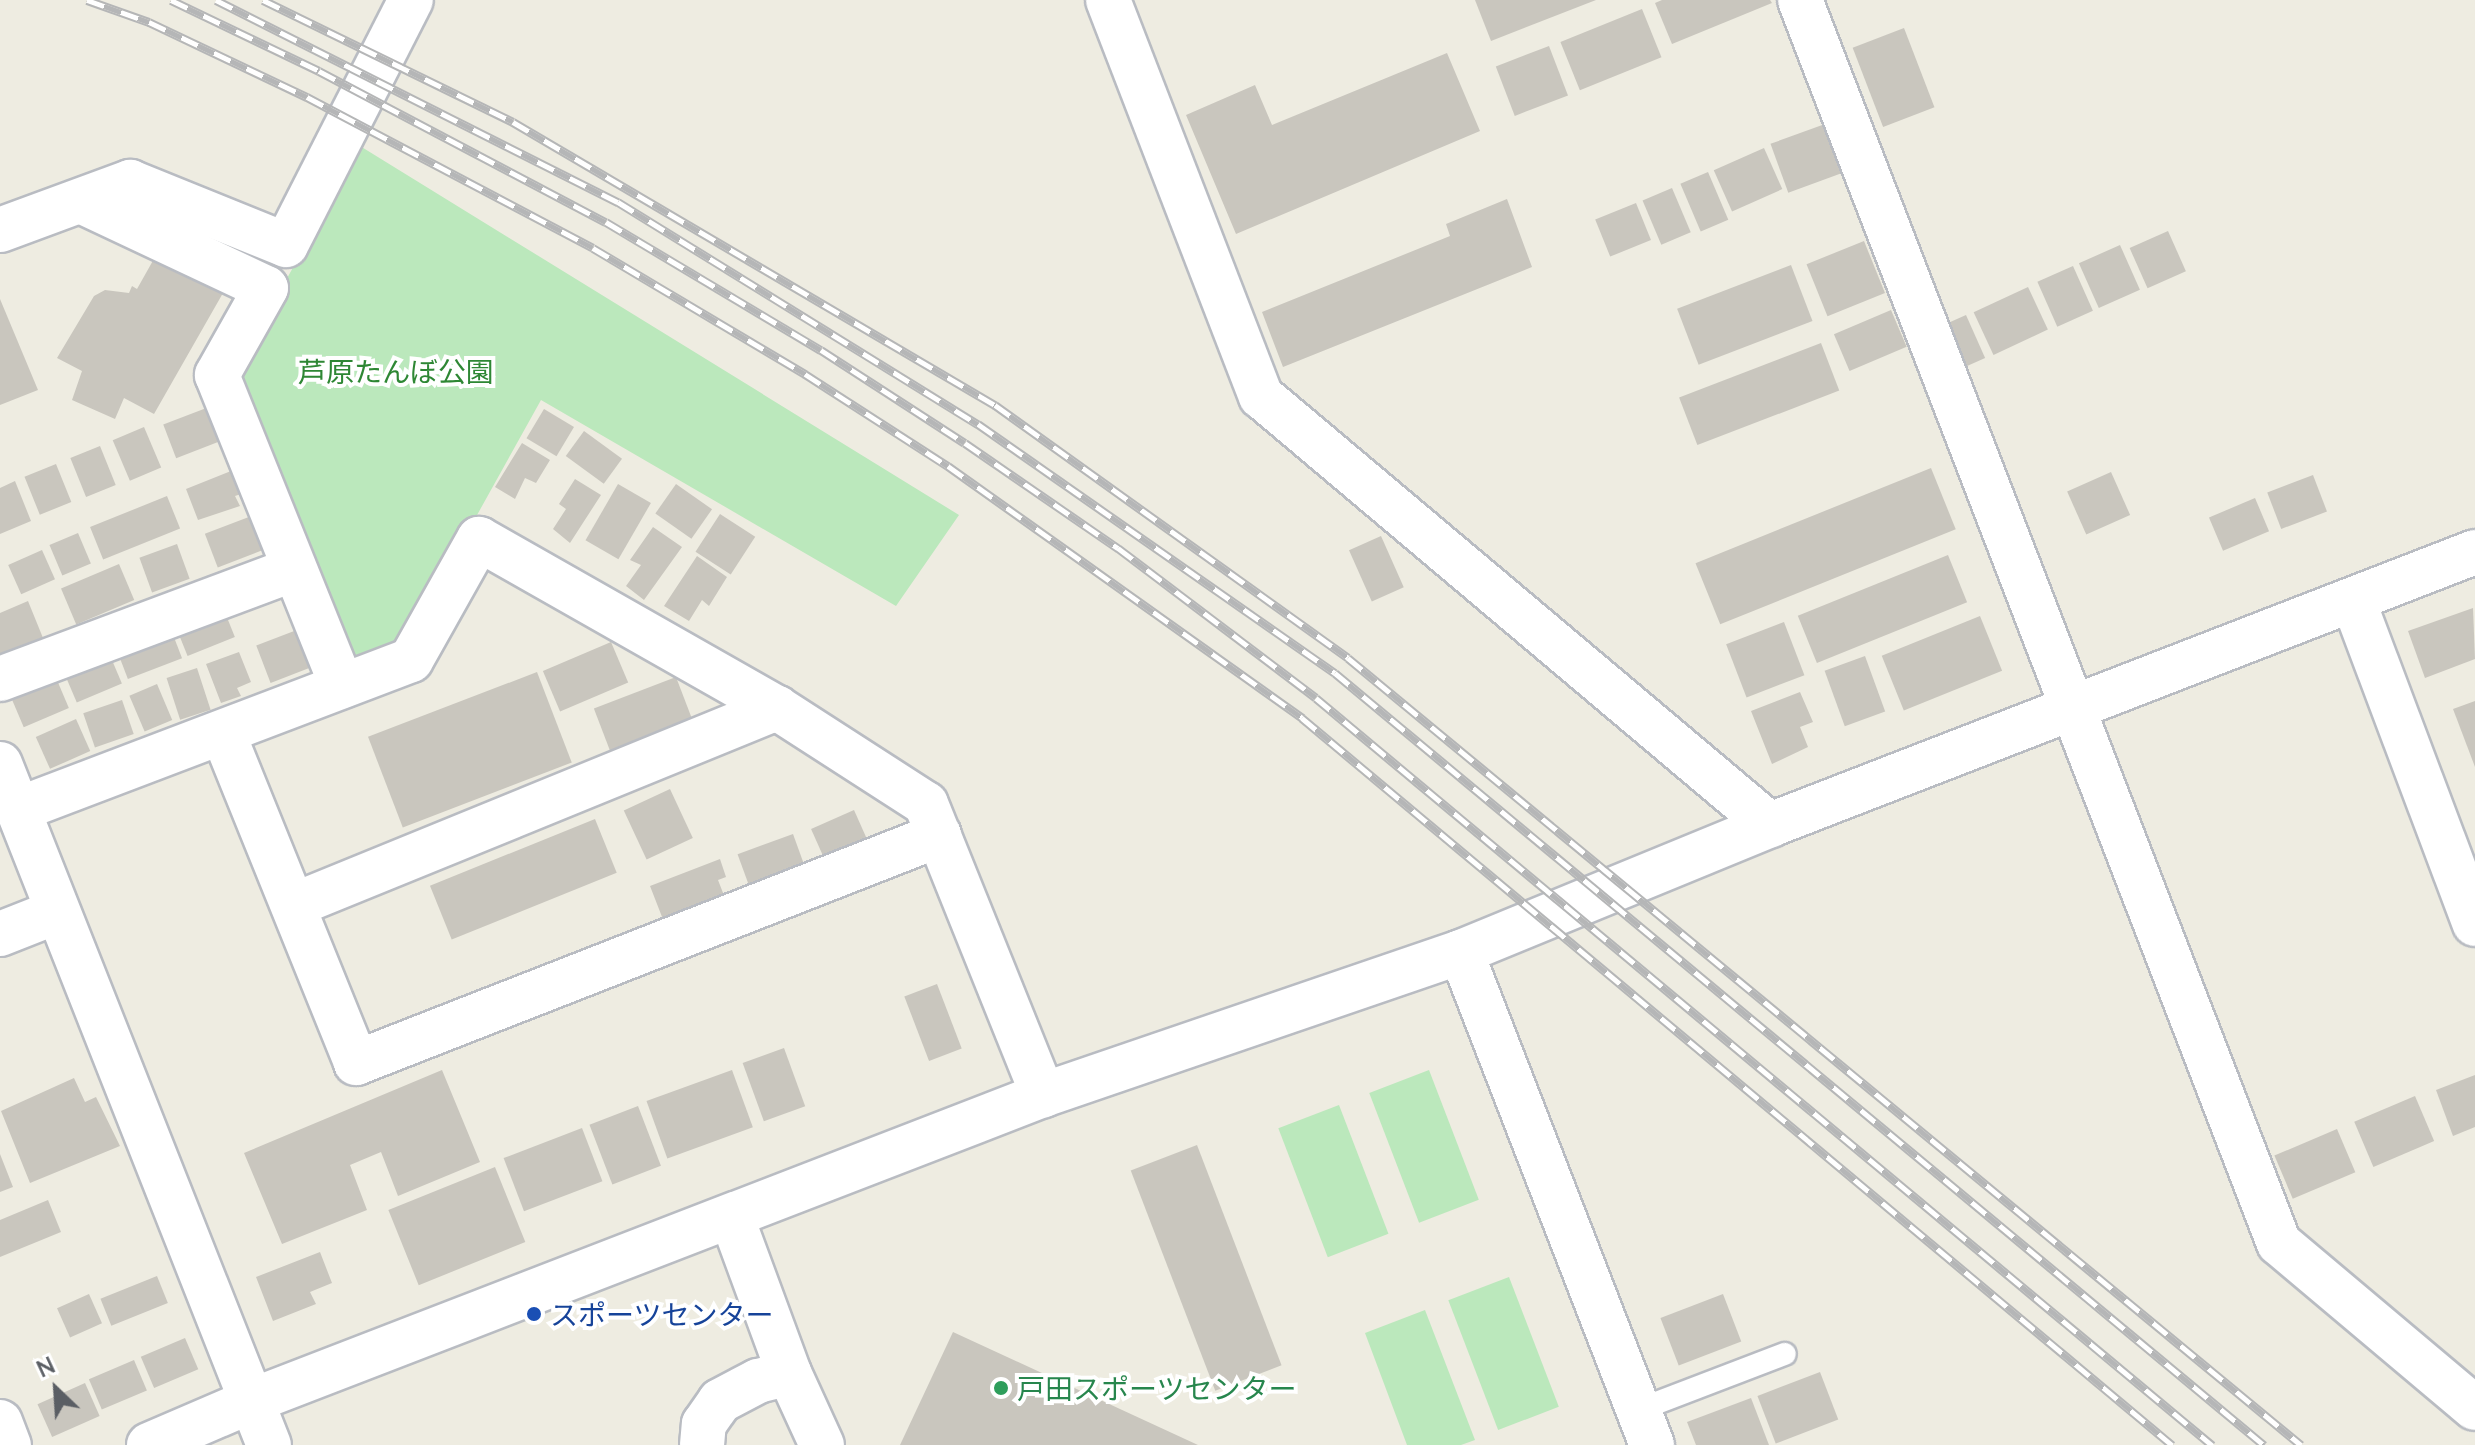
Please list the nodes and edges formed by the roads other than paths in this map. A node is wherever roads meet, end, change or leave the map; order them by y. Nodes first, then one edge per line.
1 (411, 0) edge
2 (1108, 0) edge
3 (1800, 0) edge
4 (83, 202) junction
5 (0, 230) edge
6 (2475, 552) edge
7 (294, 569) junction
8 (2353, 600) junction
9 (0, 679) edge
10 (342, 686) junction
11 (777, 708) junction
12 (2071, 709) junction
13 (223, 733) junction
14 (0, 764) edge
15 (19, 809) junction
16 (1770, 825) junction
17 (939, 835) junction
18 (2467, 876) edge
19 (294, 905) junction
20 (56, 912) junction
21 (2475, 924) edge
22 (0, 934) edge
23 (1461, 952) junction
24 (1043, 1095) junction
25 (732, 1218) junction
26 (1785, 1354) dead end
27 (789, 1373) junction
28 (251, 1401) junction
29 (2475, 1408) edge
30 (0, 1422) edge
31 (1645, 1427) edge
32 (9, 1445) edge
33 (149, 1445) edge
34 (269, 1445) edge
35 (702, 1445) edge
36 (822, 1445) edge

1 - 4 street
2 - 16 street
3 - 12 street
4 - 5 street
4 - 7 street
6 - 8 street
7 - 9 street
7 - 10 street
8 - 12 street
8 - 18 street
10 - 11 street
10 - 13 street
11 - 17 street
11 - 19 street
12 - 16 street
12 - 29 street
13 - 15 street
13 - 19 street
14 - 15 street
15 - 20 street
16 - 23 street
17 - 19 street
17 - 24 street
18 - 21 street
20 - 22 street
20 - 28 street
23 - 24 street
23 - 31 street
24 - 25 street
25 - 27 street
25 - 28 street
26 - 31 lane
27 - 35 street
27 - 36 street
28 - 33 street
28 - 34 street
30 - 32 street

